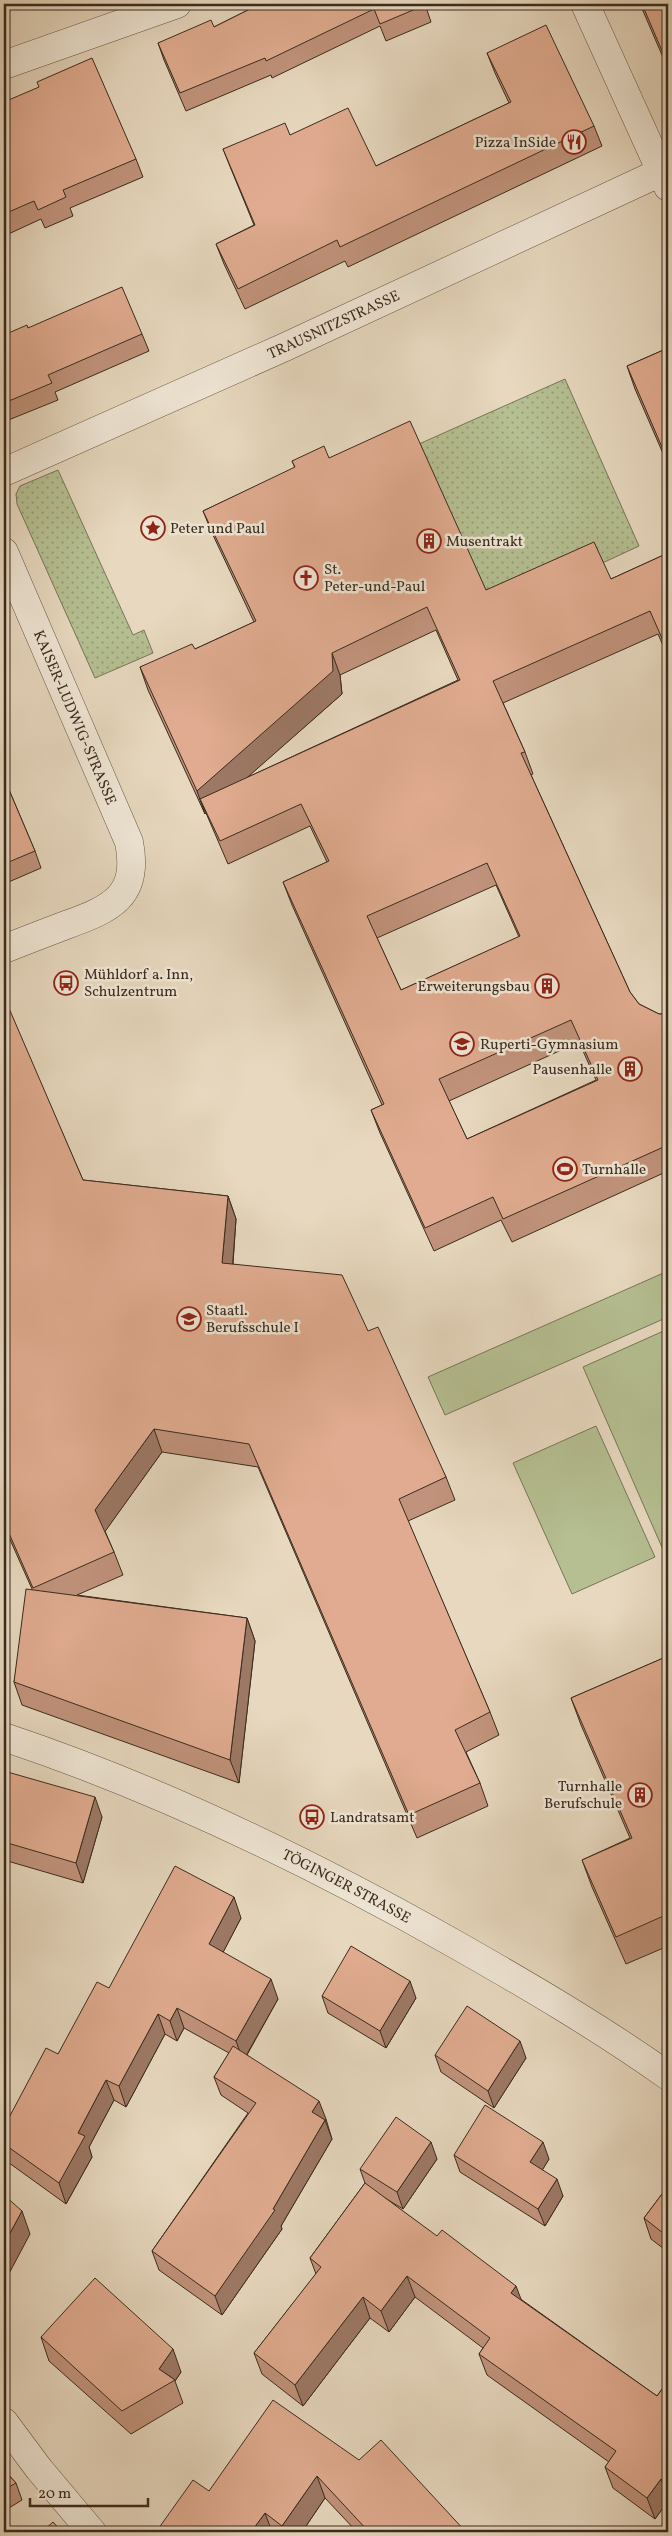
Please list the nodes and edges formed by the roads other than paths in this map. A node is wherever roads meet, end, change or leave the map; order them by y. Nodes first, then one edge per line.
1 (177, 4) edge
2 (585, 4) edge
3 (4, 65) edge
4 (665, 179) edge
5 (4, 472) edge
6 (4, 552) edge
7 (4, 949) edge
8 (4, 1737) edge
9 (668, 2076) edge
10 (4, 2422) edge
11 (92, 2532) edge

1 - 3 street
2 - 4 street
4 - 5 street, TRAUSNITZSTRASSE
6 - 7 street, KAISER-LUDWIG-STRASSE
8 - 9 street, TÖGINGER STRASSE
10 - 11 street

